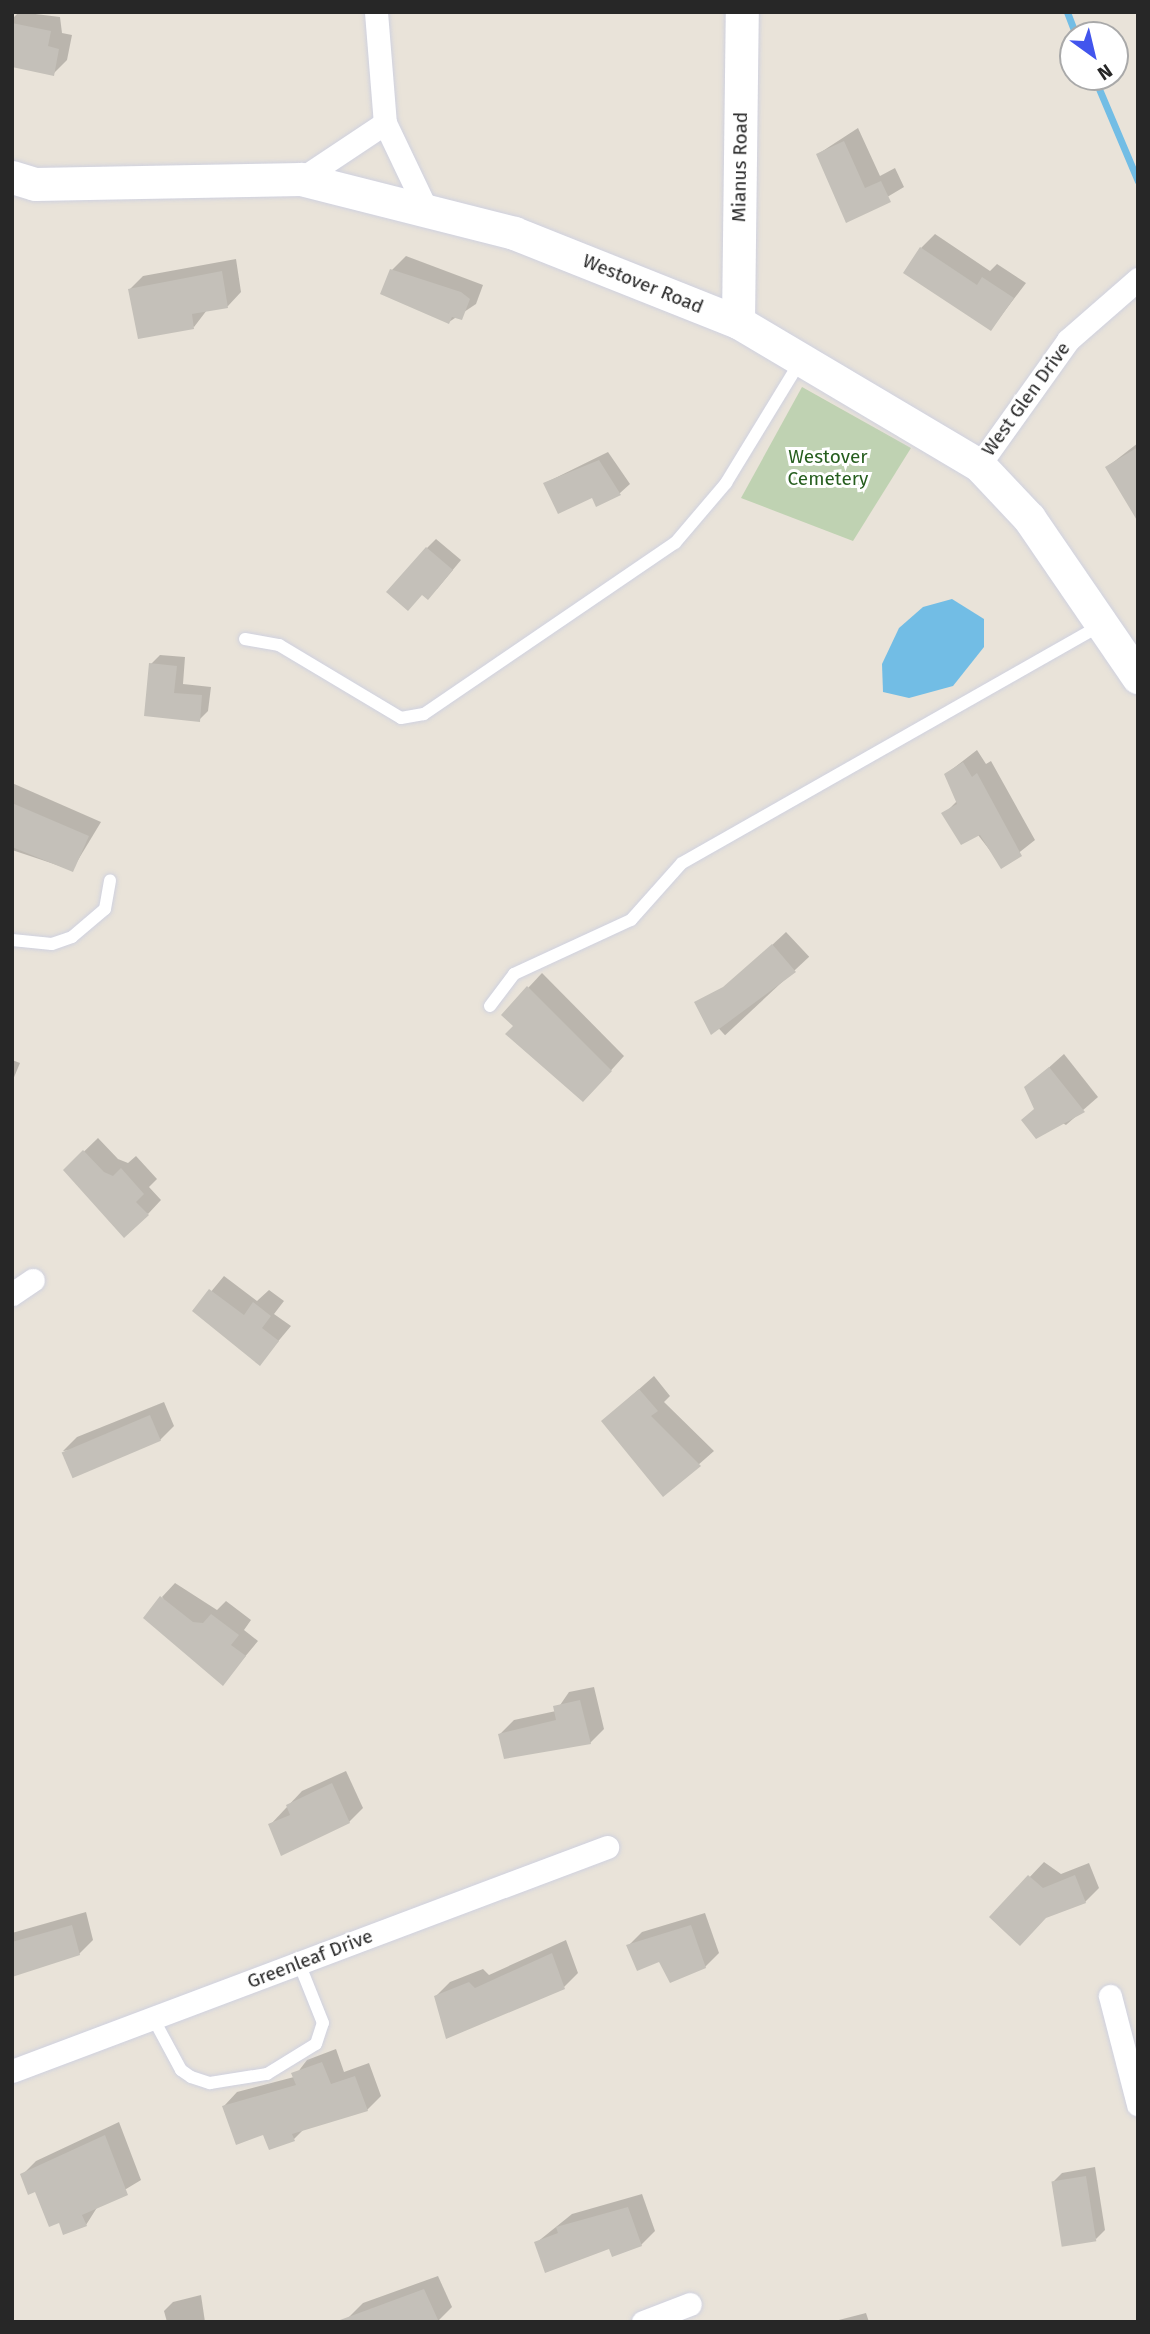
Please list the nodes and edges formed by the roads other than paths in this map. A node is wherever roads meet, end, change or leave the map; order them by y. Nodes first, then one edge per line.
1 (376, 12) edge
2 (742, 12) edge
3 (385, 123) junction
4 (12, 177) edge
5 (301, 179) junction
6 (425, 207) junction
7 (1138, 279) edge
8 (738, 322) junction
9 (803, 359) junction
10 (979, 465) junction
11 (1100, 626) junction
12 (245, 639) dead end
13 (1138, 677) edge
14 (110, 880) dead end
15 (12, 940) edge
16 (489, 1006) dead end
17 (33, 1280) dead end
18 (12, 1294) edge
19 (607, 1847) dead end
20 (299, 1963) junction
21 (1110, 1996) dead end
22 (153, 2018) junction
23 (12, 2071) edge
24 (1138, 2104) edge
25 (690, 2304) dead end
26 (643, 2322) edge

1 - 3 street
2 - 8 street, Mianus Road
3 - 5 street
3 - 6 street
4 - 5 street, Westover Road
5 - 6 street, Westover Road
6 - 8 street, Westover Road
7 - 10 street, West Glen Drive
8 - 9 street, Westover Road
9 - 10 street, Westover Road
9 - 12 lane
10 - 11 street, Westover Road
11 - 13 street, Westover Road
11 - 16 lane
14 - 15 lane
17 - 18 street
19 - 20 street, Greenleaf Drive
20 - 22 street, Greenleaf Drive
20 - 22 lane
21 - 24 street
22 - 23 street, Greenleaf Drive
25 - 26 street

